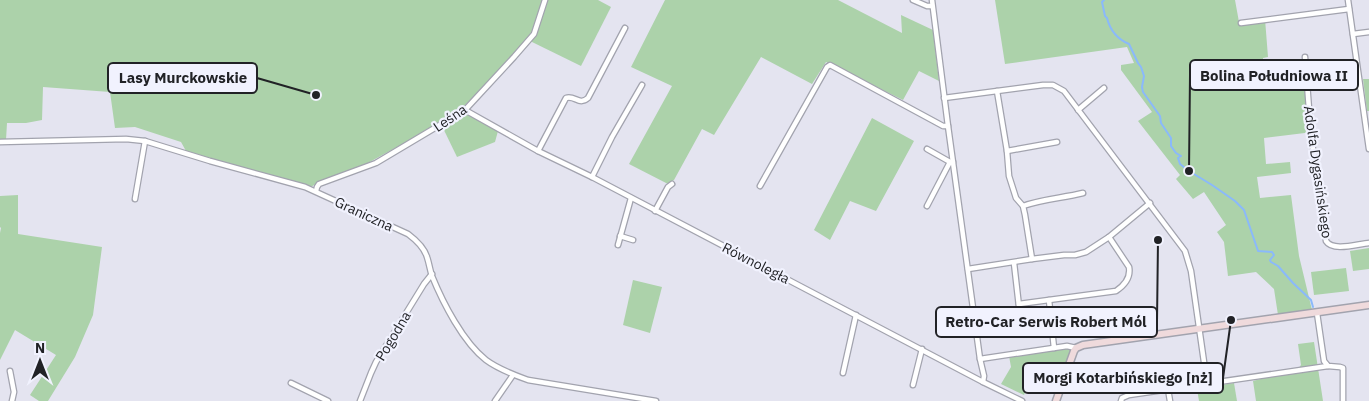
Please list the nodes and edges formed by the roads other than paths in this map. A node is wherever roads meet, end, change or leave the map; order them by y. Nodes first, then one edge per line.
1 (545, 0) edge
2 (913, 0) edge
3 (1348, 0) edge
4 (932, 3) edge
5 (1349, 9) junction
6 (1241, 23) dead end
7 (625, 28) dead end
8 (1369, 32) edge
9 (1353, 34) junction
10 (1305, 58) dead end
11 (642, 85) dead end
12 (1104, 88) dead end
13 (997, 91) junction
14 (944, 98) junction
15 (465, 110) junction
16 (1078, 110) junction
17 (948, 126) junction
18 (145, 141) junction
19 (0, 142) edge
20 (1057, 142) dead end
21 (927, 149) dead end
22 (1369, 149) edge
23 (538, 151) junction
24 (1007, 152) junction
25 (951, 162) junction
26 (592, 177) junction
27 (672, 184) dead end
28 (760, 186) dead end
29 (316, 191) junction
30 (1083, 193) dead end
31 (136, 198) dead end
32 (631, 198) junction
33 (1150, 203) junction
34 (927, 206) dead end
35 (1023, 206) junction
36 (656, 210) junction
37 (620, 236) junction
38 (1109, 237) junction
39 (633, 240) dead end
40 (1369, 243) edge
41 (618, 245) dead end
42 (1032, 259) junction
43 (1014, 263) junction
44 (968, 270) junction
45 (432, 274) junction
46 (1049, 300) junction
47 (1019, 304) junction
48 (1369, 306) edge
49 (1317, 313) junction
50 (856, 315) junction
51 (1021, 324) dead end
52 (1200, 329) junction
53 (1054, 348) junction
54 (1076, 348) junction
55 (922, 349) junction
56 (980, 359) junction
57 (1328, 366) junction
58 (10, 372) dead end
59 (843, 373) dead end
60 (513, 375) junction
61 (984, 382) junction
62 (1206, 383) junction
63 (291, 384) dead end
64 (913, 385) dead end
65 (1168, 389) junction
66 (12, 401) edge
67 (328, 401) edge
68 (360, 401) edge
69 (495, 401) edge
70 (656, 401) edge
71 (1022, 401) edge
72 (1056, 401) edge
73 (1121, 401) edge
74 (1170, 401) edge
75 (1343, 401) edge

1 - 15 street, Leśna
2 - 4 street
3 - 5 street
4 - 14 street
5 - 6 street
5 - 9 street
7 - 23 street
8 - 9 street
9 - 22 street
10 - 40 street, Adolfa Dygasińskiego
11 - 26 street
12 - 16 street
13 - 14 street
13 - 16 street
13 - 24 street
14 - 17 street
15 - 23 street, Równoległa
15 - 29 street, Leśna
16 - 33 street
17 - 25 street
17 - 28 street
18 - 19 street, Graniczna
18 - 29 street, Graniczna
18 - 31 street
20 - 24 street
21 - 25 street
23 - 26 street, Równoległa
24 - 35 street
25 - 34 street
25 - 44 street
26 - 32 street, Równoległa
27 - 36 street
29 - 45 street, Graniczna
30 - 35 street
32 - 36 street, Równoległa
32 - 37 street
33 - 38 street
33 - 52 street
35 - 42 street
36 - 50 street, Równoległa
37 - 39 street
37 - 41 street
38 - 42 street
38 - 46 street
42 - 43 street
43 - 44 street
43 - 47 street
44 - 56 street
45 - 60 street, Graniczna
45 - 68 street, Pogodna
46 - 47 street
46 - 53 street
47 - 51 street
48 - 49 street
49 - 52 street
49 - 57 street
50 - 55 street, Równoległa
50 - 59 street
52 - 54 street
52 - 62 street
53 - 54 street
53 - 56 street
54 - 72 street
55 - 61 street, Równoległa
55 - 64 street
56 - 61 street
57 - 62 street
57 - 75 street
58 - 66 street
60 - 69 street
60 - 70 street, Graniczna
61 - 71 street, Równoległa
62 - 65 street
63 - 67 street
65 - 73 street
65 - 74 street

